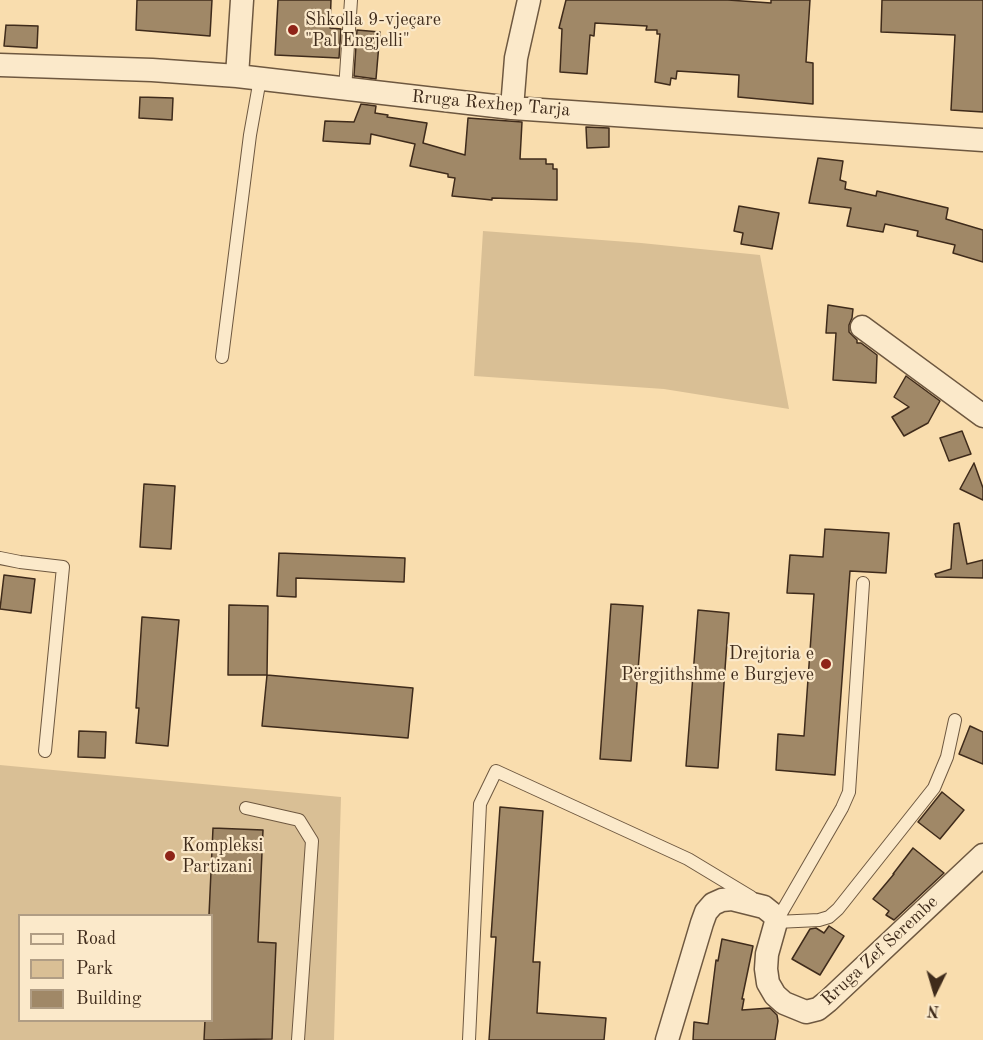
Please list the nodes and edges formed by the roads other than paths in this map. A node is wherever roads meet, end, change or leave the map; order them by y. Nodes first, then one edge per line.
1 (242, 0) edge
2 (351, 0) edge
3 (529, 0) edge
4 (0, 64) edge
5 (237, 76) junction
6 (260, 79) junction
7 (345, 90) junction
8 (512, 108) junction
9 (983, 140) edge
10 (862, 327) dead end
11 (222, 357) dead end
12 (983, 416) edge
13 (0, 558) edge
14 (863, 584) dead end
15 (955, 720) dead end
16 (45, 751) dead end
17 (246, 808) dead end
18 (983, 855) edge
19 (770, 914) junction
20 (298, 1040) edge
21 (469, 1040) edge
22 (667, 1040) edge

1 - 5 street
2 - 7 lane
3 - 8 street
4 - 5 street, Rruga Rexhep Tarja
5 - 6 street, Rruga Rexhep Tarja
6 - 7 street, Rruga Rexhep Tarja
6 - 11 lane
7 - 8 street, Rruga Rexhep Tarja
8 - 9 street, Rruga Rexhep Tarja
10 - 12 street
13 - 16 lane
14 - 19 lane
15 - 19 lane
17 - 20 lane
18 - 19 street, Rruga Zef Serembe
19 - 21 lane
19 - 22 street

